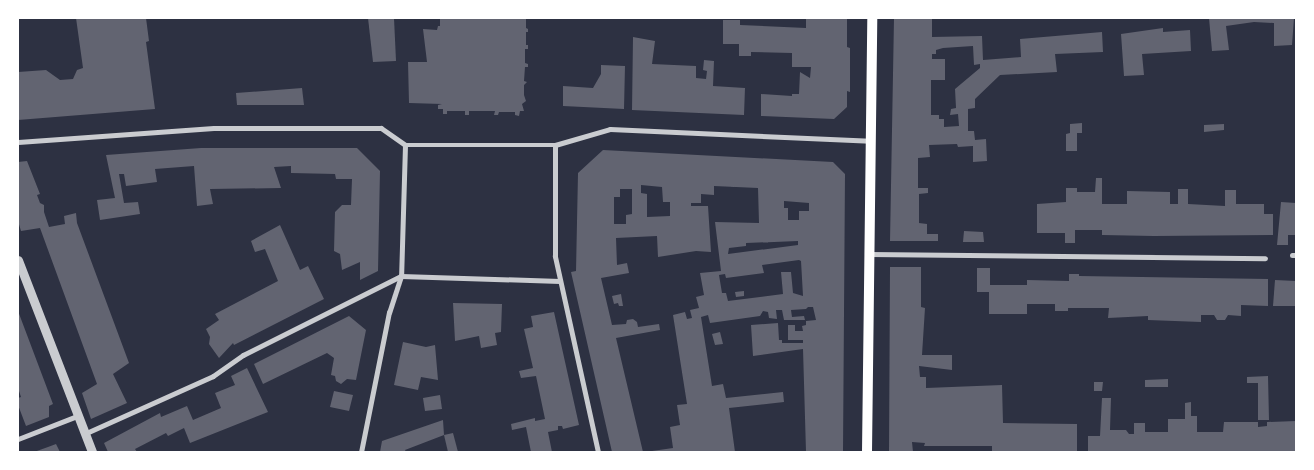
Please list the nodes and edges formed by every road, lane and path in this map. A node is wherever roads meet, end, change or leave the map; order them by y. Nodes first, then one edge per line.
1 (872, 18) edge
2 (870, 141) junction
3 (18, 142) edge
4 (405, 144) junction
5 (555, 145) junction
6 (869, 254) junction
7 (1265, 258) dead end
8 (18, 260) edge
9 (401, 276) junction
10 (560, 281) junction
11 (76, 416) junction
12 (84, 434) junction
13 (18, 439) edge
14 (92, 452) edge
15 (361, 452) edge
16 (598, 452) edge
17 (867, 452) edge

1 - 2 main road
2 - 5 street
2 - 6 main road
3 - 4 street
4 - 5 street
4 - 9 street
5 - 10 street
6 - 7 street
6 - 17 main road
8 - 11 street
9 - 10 street
9 - 12 street
9 - 15 street
10 - 16 street
11 - 12 street
11 - 13 street
12 - 14 street

